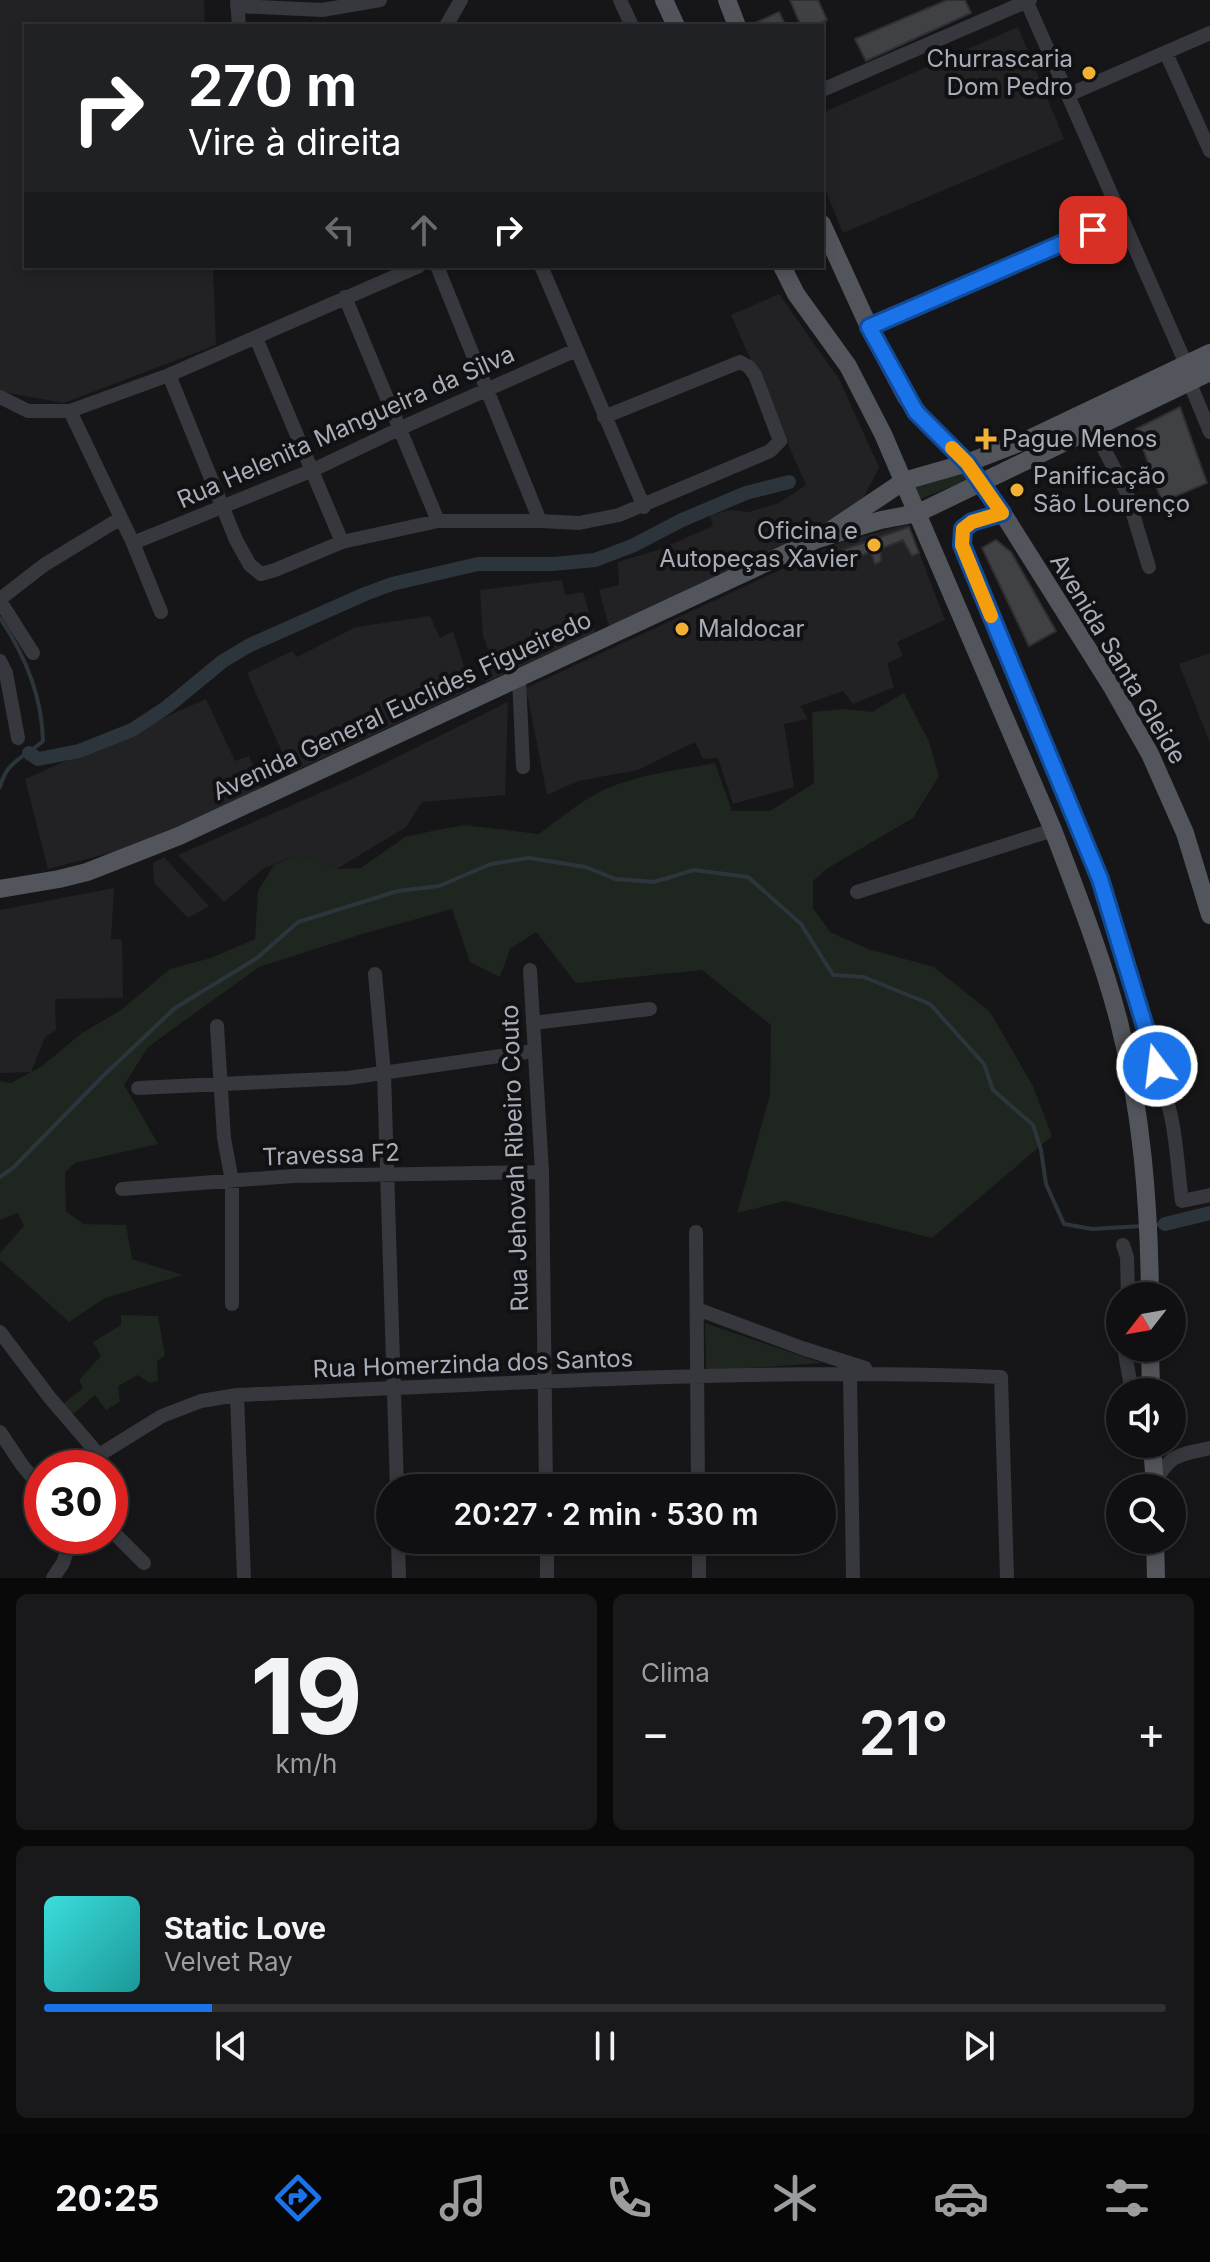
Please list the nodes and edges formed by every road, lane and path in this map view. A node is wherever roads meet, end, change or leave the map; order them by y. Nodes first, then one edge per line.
1 (380, 0) edge
2 (461, 0) edge
3 (620, 0) edge
4 (664, 0) edge
5 (727, 0) edge
6 (1028, 0) edge
7 (237, 3) edge
8 (239, 24) edge
9 (447, 24) edge
10 (631, 24) edge
11 (675, 24) edge
12 (736, 24) edge
13 (1210, 33) edge
14 (1166, 53) junction
15 (824, 89) edge
16 (1068, 95) junction
17 (1210, 151) edge
18 (1120, 218) junction
19 (824, 228) edge
20 (414, 268) edge
21 (438, 268) edge
22 (542, 268) edge
23 (783, 268) edge
24 (345, 297) junction
25 (869, 327) junction
26 (256, 338) junction
27 (576, 350) junction
28 (1210, 353) edge
29 (1210, 372) edge
30 (1188, 373) junction
31 (169, 375) junction
32 (490, 390) junction
33 (0, 397) edge
34 (70, 411) junction
35 (604, 417) junction
36 (401, 428) junction
37 (1093, 428) junction
38 (1210, 432) edge
39 (967, 463) junction
40 (313, 470) junction
41 (904, 481) junction
42 (980, 482) junction
43 (223, 506) junction
44 (644, 507) junction
45 (918, 513) junction
46 (1002, 513) junction
47 (121, 518) junction
48 (438, 521) junction
49 (540, 521) junction
50 (815, 540) junction
51 (342, 542) junction
52 (133, 543) junction
53 (1149, 567) dead end
54 (0, 600) edge
55 (161, 612) dead end
56 (33, 653) dead end
57 (0, 661) edge
58 (519, 678) junction
59 (18, 738) dead end
60 (523, 767) dead end
61 (1053, 830) junction
62 (0, 889) edge
63 (857, 892) dead end
64 (1210, 915) edge
65 (530, 970) dead end
66 (375, 974) dead end
67 (650, 1009) dead end
68 (533, 1023) junction
69 (217, 1026) dead end
70 (534, 1051) junction
71 (384, 1074) junction
72 (221, 1083) junction
73 (138, 1088) dead end
74 (542, 1172) junction
75 (388, 1176) junction
76 (232, 1181) junction
77 (122, 1189) dead end
78 (1210, 1195) edge
79 (696, 1232) dead end
80 (1123, 1245) dead end
81 (1128, 1282) edge
82 (1150, 1282) edge
83 (232, 1304) dead end
84 (697, 1309) junction
85 (0, 1332) edge
86 (876, 1372) junction
87 (850, 1373) junction
88 (696, 1377) junction
89 (543, 1382) junction
90 (394, 1389) junction
91 (237, 1395) junction
92 (0, 1432) edge
93 (1210, 1448) edge
94 (89, 1450) edge
95 (112, 1450) edge
96 (24, 1467) edge
97 (397, 1474) edge
98 (546, 1474) edge
99 (698, 1474) edge
100 (1160, 1474) edge
101 (128, 1547) edge
102 (66, 1554) edge
103 (398, 1554) edge
104 (547, 1554) edge
105 (699, 1554) edge
106 (1155, 1554) edge
107 (144, 1563) dead end
108 (53, 1578) edge
109 (244, 1578) edge
110 (399, 1578) edge
111 (547, 1578) edge
112 (699, 1578) edge
113 (853, 1578) edge
114 (1007, 1578) edge
115 (1156, 1578) edge

1 - 7 street
2 - 9 street
3 - 10 street
4 - 11 main road
5 - 12 main road
6 - 15 street
6 - 16 street
7 - 8 street
13 - 14 street
14 - 16 street
14 - 17 street
16 - 18 street
18 - 25 street
18 - 30 street
19 - 25 main road, Avenida Santa Gleide
20 - 24 street
21 - 32 street
22 - 27 street
23 - 41 main road
24 - 26 street
24 - 36 street
25 - 39 main road, Avenida Santa Gleide
26 - 31 street
26 - 40 street
27 - 32 street, Rua Helenita Mangueira da Silva
27 - 35 street
28 - 30 main road
29 - 30 main road
30 - 37 main road, Avenida General Euclides Figueiredo
30 - 38 street
30 - 39 main road, Avenida General Euclides Figueiredo
31 - 34 street
31 - 43 street
32 - 36 street, Rua Helenita Mangueira da Silva
32 - 49 street
33 - 34 street
34 - 47 street
35 - 44 street
35 - 44 street
36 - 40 street, Rua Helenita Mangueira da Silva
36 - 48 street
37 - 42 main road, Avenida General Euclides Figueiredo
37 - 53 street
39 - 41 main road, Avenida General Euclides Figueiredo
39 - 42 main road, Avenida Santa Gleide
40 - 43 street, Rua Helenita Mangueira da Silva
40 - 51 street
41 - 45 main road
41 - 50 main road, Avenida General Euclides Figueiredo
42 - 45 main road, Avenida General Euclides Figueiredo
42 - 46 main road, Avenida Santa Gleide
43 - 51 street
43 - 52 street, Rua Helenita Mangueira da Silva
44 - 49 street
45 - 50 main road, Avenida General Euclides Figueiredo
45 - 61 main road
46 - 64 main road, Avenida Santa Gleide
46 - 78 street
47 - 52 street
47 - 54 street
48 - 49 street
48 - 51 street
50 - 58 main road, Avenida General Euclides Figueiredo
52 - 55 street
54 - 56 street
57 - 59 street
58 - 60 street
58 - 62 main road, Avenida General Euclides Figueiredo
61 - 63 street
61 - 82 main road
65 - 68 street, Rua Jehovah Ribeiro Couto
66 - 71 street
67 - 68 street
68 - 70 street, Rua Jehovah Ribeiro Couto
69 - 72 street
70 - 71 street
70 - 74 street, Rua Jehovah Ribeiro Couto
71 - 72 street
71 - 75 street
72 - 73 street
72 - 76 street
74 - 75 street, Travessa F2
74 - 89 street, Rua Jehovah Ribeiro Couto
75 - 76 street, Travessa F2
75 - 90 street
76 - 77 street, Travessa F2
76 - 83 street
79 - 84 street
80 - 81 street
84 - 86 street, Rua Homerzinda dos Santos
84 - 88 street
85 - 94 street
86 - 87 street, Rua Homerzinda dos Santos
86 - 114 street, Rua Homerzinda dos Santos
87 - 88 street, Rua Homerzinda dos Santos
87 - 113 street
88 - 89 street, Rua Homerzinda dos Santos
88 - 99 street
89 - 90 street, Rua Homerzinda dos Santos
89 - 98 street, Rua Jehovah Ribeiro Couto
90 - 91 street, Rua Homerzinda dos Santos
90 - 97 street
91 - 95 street, Rua Homerzinda dos Santos
91 - 109 street
92 - 96 street
93 - 100 street
101 - 107 street
102 - 108 street
103 - 110 street
104 - 111 street
105 - 112 street
106 - 115 main road

